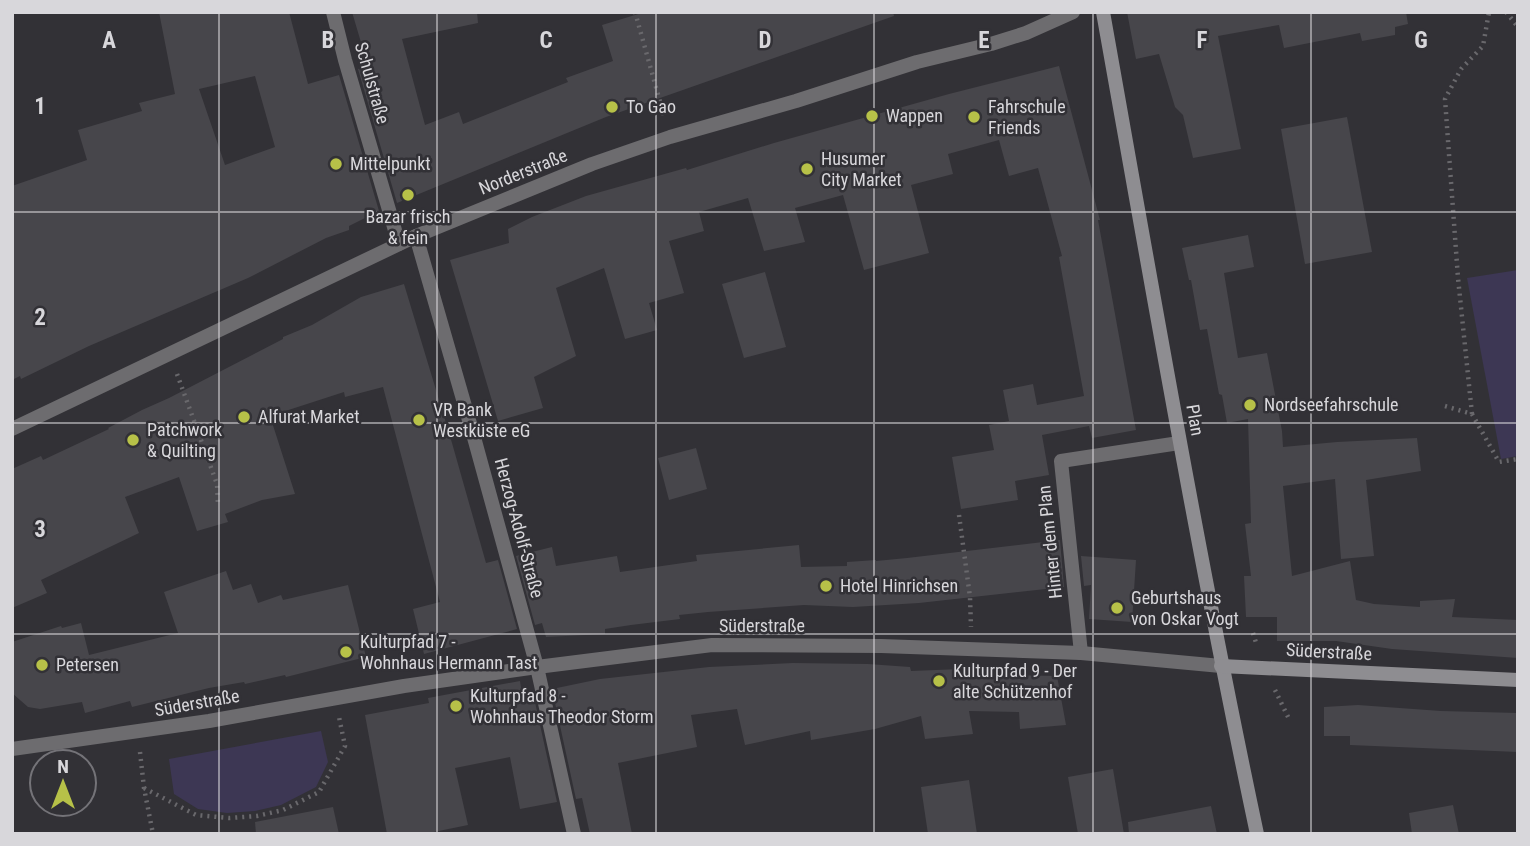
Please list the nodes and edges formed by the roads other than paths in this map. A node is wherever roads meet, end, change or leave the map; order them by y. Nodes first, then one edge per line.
1 (333, 12) edge
2 (1073, 12) edge
3 (1103, 12) edge
4 (416, 236) junction
5 (399, 244) junction
6 (12, 429) edge
7 (1179, 443) junction
8 (1081, 653) junction
9 (1221, 666) junction
10 (537, 667) junction
11 (1518, 680) edge
12 (12, 749) edge
13 (574, 834) edge
14 (1257, 834) edge

1 - 5 street, Schulstraße
2 - 4 street, Norderstraße
3 - 7 main road, Plan
4 - 5 street, Norderstraße
4 - 10 street, Herzog-Adolf-Straße
5 - 6 street, Norderstraße
7 - 8 street, Hinter dem Plan
7 - 9 main road, Plan
8 - 9 street, Süderstraße
8 - 10 street, Süderstraße
9 - 11 main road, Süderstraße
9 - 14 main road, Plan
10 - 12 street, Süderstraße
10 - 13 street, Herzog-Adolf-Straße

